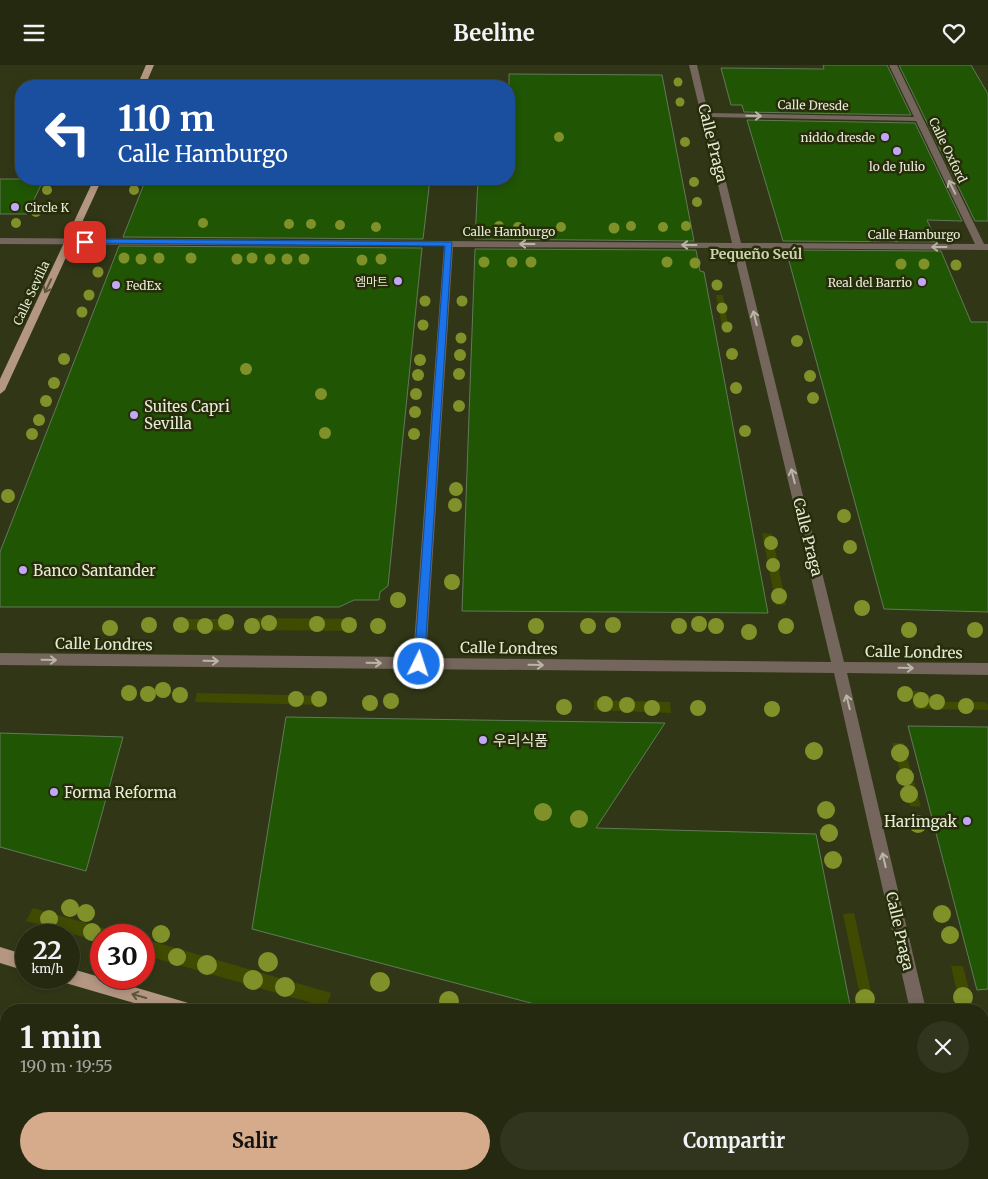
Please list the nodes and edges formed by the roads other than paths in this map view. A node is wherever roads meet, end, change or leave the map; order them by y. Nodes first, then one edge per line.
1 (150, 65) edge
2 (694, 65) edge
3 (893, 65) edge
4 (144, 80) edge
5 (706, 115) junction
6 (919, 119) junction
7 (95, 185) edge
8 (0, 241) edge
9 (69, 241) junction
10 (449, 244) junction
11 (737, 245) junction
12 (985, 247) edge
13 (0, 390) edge
14 (0, 659) edge
15 (419, 664) junction
16 (839, 668) junction
17 (988, 669) edge
18 (0, 955) edge
19 (15, 960) edge
20 (80, 979) edge
21 (165, 1004) edge
22 (917, 1004) edge

1 - 4 main road
2 - 5 street, Calle Praga
3 - 6 street, Calle Oxford
5 -> 6 street, Calle Dresde
5 - 11 street, Calle Praga
12 -> 6 street, Calle Oxford
7 - 9 main road, Calle Sevilla
8 - 9 street, Calle Hamburgo
9 - 10 street, Calle Hamburgo
9 -> 13 main road, Calle Sevilla
11 -> 10 street, Calle Hamburgo
10 - 15 street
12 -> 11 street, Calle Hamburgo
16 -> 11 street, Calle Praga
14 -> 15 street, Calle Londres
15 -> 16 street, Calle Londres
16 -> 17 street, Calle Londres
22 -> 16 street, Calle Praga
18 - 19 main road
21 -> 20 main road

